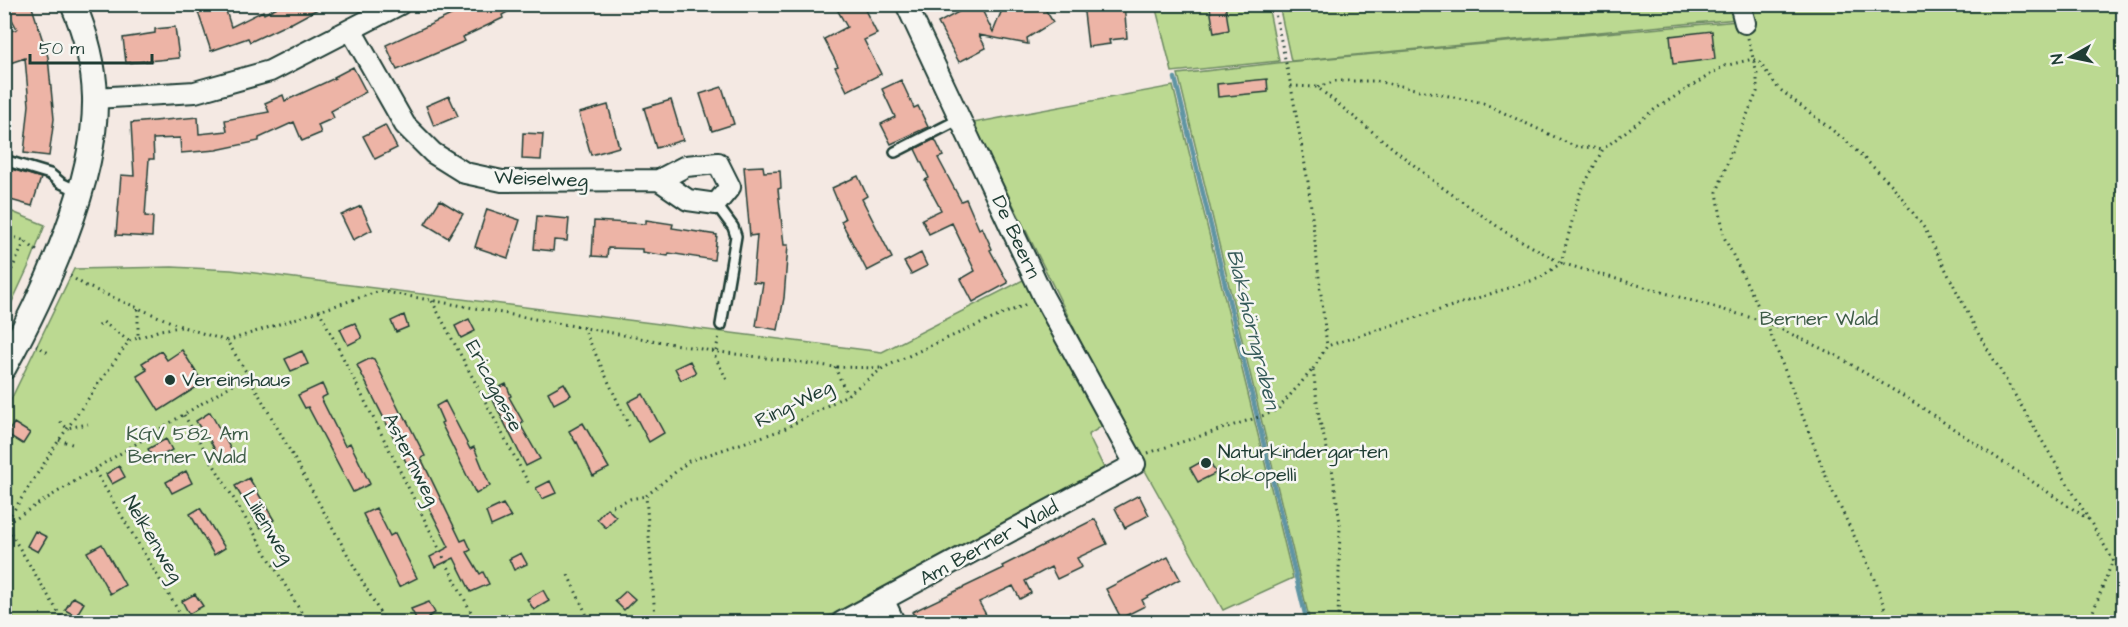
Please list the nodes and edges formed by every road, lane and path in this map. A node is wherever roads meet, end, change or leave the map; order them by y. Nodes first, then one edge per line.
1 (73, 4) edge
2 (400, 4) edge
3 (906, 4) edge
4 (1273, 4) edge
5 (1742, 14) edge
6 (351, 30) junction
7 (1753, 58) junction
8 (1291, 86) junction
9 (1317, 87) junction
10 (95, 98) junction
11 (960, 119) junction
12 (1603, 149) junction
13 (895, 152) dead end
14 (4, 159) edge
15 (659, 180) junction
16 (80, 192) junction
17 (716, 204) junction
18 (4, 234) edge
19 (26, 241) junction
20 (1561, 263) junction
21 (53, 265) junction
22 (4, 286) edge
23 (1043, 296) junction
24 (432, 301) junction
25 (138, 308) junction
26 (319, 310) junction
27 (1766, 322) junction
28 (720, 325) dead end
29 (99, 326) dead end
30 (183, 327) junction
31 (583, 327) junction
32 (138, 338) junction
33 (129, 341) junction
34 (227, 341) junction
35 (1327, 346) junction
36 (712, 351) junction
37 (4, 367) edge
38 (835, 367) junction
39 (883, 368) junction
40 (1313, 369) junction
41 (248, 375) junction
42 (727, 380) dead end
43 (847, 395) junction
44 (184, 415) junction
45 (60, 422) dead end
46 (88, 424) dead end
47 (629, 426) dead end
48 (67, 428) junction
49 (58, 440) junction
50 (75, 445) dead end
51 (1139, 459) junction
52 (95, 471) junction
53 (528, 484) dead end
54 (646, 496) junction
55 (613, 506) dead end
56 (2089, 521) junction
57 (5, 524) edge
58 (2113, 560) junction
59 (567, 575) dead end
60 (2124, 581) edge
61 (884, 601) junction
62 (64, 622) edge
63 (185, 622) edge
64 (307, 622) edge
65 (385, 622) edge
66 (476, 622) edge
67 (590, 622) edge
68 (646, 622) edge
69 (842, 622) edge
70 (894, 622) edge
71 (1338, 622) edge
72 (1889, 622) edge
73 (2089, 622) edge

1 - 10 street
2 - 6 street
3 - 11 street, De Beern
4 - 8 path
5 - 7 path
6 - 10 street
6 - 15 street, Weiselweg
7 - 12 path
7 - 27 path
7 - 56 path
8 - 9 path
8 - 35 path
9 - 12 path
9 - 20 path
10 - 16 street
11 - 13 lane
11 - 23 street, De Beern
12 - 20 path
14 - 16 lane
15 - 17 street
15 - 17 street, Weiselweg
16 - 21 street
17 - 28 lane
18 - 19 path
19 - 21 path
19 - 22 path
20 - 27 path
20 - 35 path
21 - 25 path
21 - 37 street
23 - 39 path, Ring-Weg
23 - 51 street, De Beern
24 - 26 path
24 - 31 path
24 - 53 path, Ericagasse
25 - 30 path
25 - 32 path
26 - 34 path
26 - 66 path, Asternweg
27 - 56 path
27 - 72 path
29 - 33 path
30 - 32 path
30 - 34 path
31 - 36 path
31 - 47 path
32 - 33 path
33 - 48 path
34 - 41 path
35 - 40 path
36 - 38 path
36 - 42 path
38 - 39 path
38 - 43 path
39 - 43 path, Ring-Weg
40 - 51 path
40 - 71 path
41 - 44 path
41 - 65 path
43 - 54 path, Ring-Weg
44 - 52 path
44 - 64 path, Lilienweg
45 - 48 path
46 - 48 path
48 - 49 path
49 - 50 path
49 - 57 path
51 - 61 street, Am Berner Wald
52 - 57 path
52 - 63 path, Nelkenweg
54 - 55 path
54 - 68 path
56 - 58 path
57 - 62 path
58 - 60 path
58 - 73 path
59 - 67 path
61 - 69 street, Am Berner Wald
61 - 70 street

